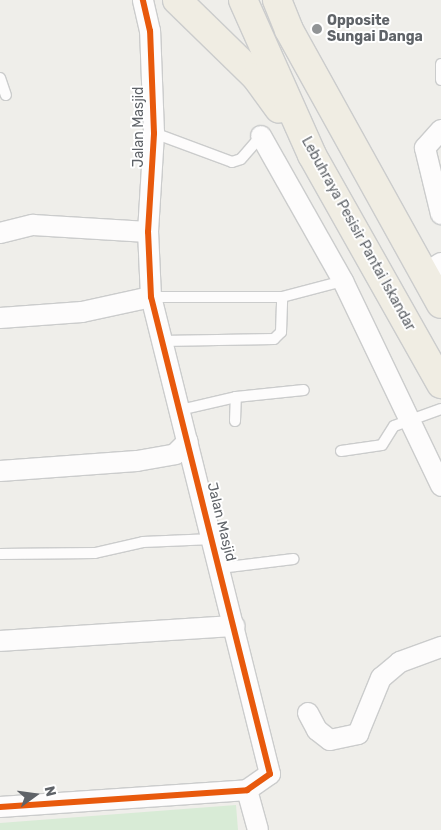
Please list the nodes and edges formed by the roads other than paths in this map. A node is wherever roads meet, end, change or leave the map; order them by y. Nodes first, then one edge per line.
1 (143, 0) edge
2 (177, 0) edge
3 (244, 0) edge
4 (277, 0) edge
5 (441, 64) edge
6 (0, 78) edge
7 (441, 80) edge
8 (6, 95) dead end
9 (441, 130) edge
10 (154, 133) junction
11 (261, 136) joint
12 (312, 155) junction
13 (441, 210) edge
14 (148, 232) junction
15 (0, 233) edge
16 (433, 269) edge
17 (343, 281) junction
18 (151, 297) junction
19 (282, 297) junction
20 (441, 304) edge
21 (0, 318) edge
22 (162, 341) junction
23 (441, 384) edge
24 (304, 390) dead end
25 (236, 397) junction
26 (441, 409) edge
27 (180, 410) junction
28 (235, 421) dead end
29 (410, 423) junction
30 (188, 442) junction
31 (342, 451) dead end
32 (0, 471) edge
33 (441, 486) edge
34 (212, 539) junction
35 (0, 554) edge
36 (293, 559) dead end
37 (220, 568) junction
38 (235, 626) junction
39 (0, 641) edge
40 (441, 647) edge
41 (308, 713) dead end
42 (247, 790) junction
43 (0, 807) edge
44 (258, 830) edge

1 - 10 street, Jalan Masjid
2 - 12 highway
3 - 12 highway, Lebuhraya Pesisir Pantai Iskandar
4 - 16 highway
5 - 7 lane
6 - 8 lane
9 - 13 street
10 - 11 lane
10 - 14 street, Jalan Masjid
11 - 17 street
12 - 23 highway, Lebuhraya Pesisir Pantai Iskandar
14 - 15 street
14 - 18 street, Jalan Masjid
16 - 20 highway
17 - 19 lane
17 - 29 street
18 - 19 lane
18 - 21 street
18 - 22 street, Jalan Masjid
19 - 22 lane
22 - 27 street, Jalan Masjid
24 - 25 lane
25 - 27 lane
25 - 28 lane
26 - 29 lane
27 - 30 street, Jalan Masjid
29 - 31 lane
29 - 33 street
30 - 32 street
30 - 34 street, Jalan Masjid
34 - 35 lane
34 - 37 street, Jalan Masjid
36 - 37 lane
37 - 38 street, Jalan Masjid
38 - 39 street
38 - 42 street, Jalan Masjid
40 - 41 street
42 - 43 street
42 - 44 street

